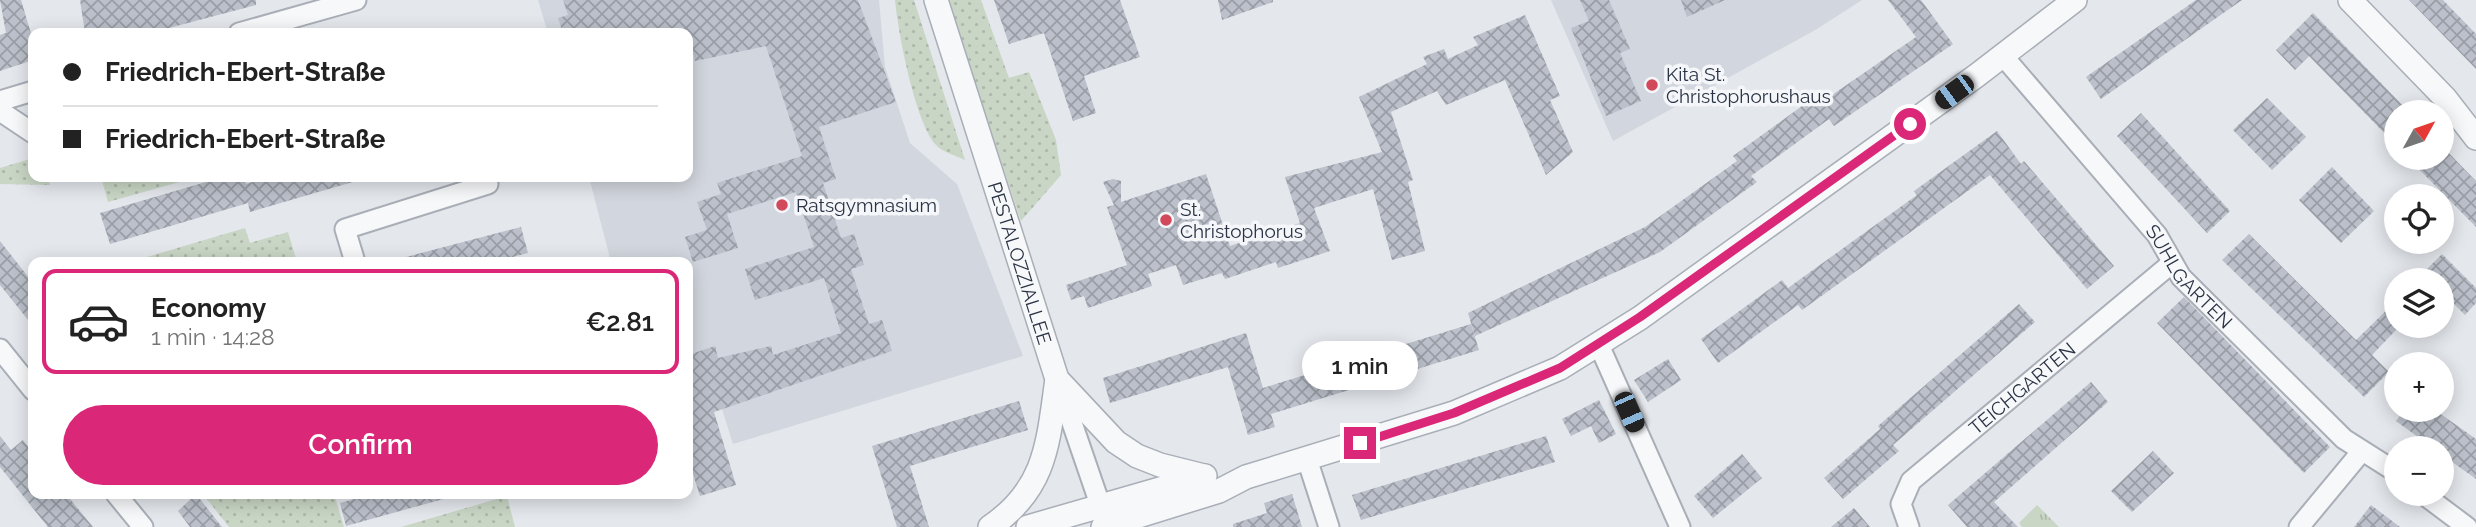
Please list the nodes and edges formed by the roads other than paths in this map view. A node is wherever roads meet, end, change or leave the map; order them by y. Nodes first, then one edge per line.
1 (356, 0) edge
2 (936, 0) edge
3 (2076, 0) edge
4 (2350, 0) edge
5 (257, 28) edge
6 (2003, 56) junction
7 (28, 93) edge
8 (2445, 98) junction
9 (0, 101) edge
10 (0, 111) edge
11 (2476, 119) edge
12 (28, 130) edge
13 (2476, 138) edge
14 (488, 184) dead end
15 (353, 257) edge
16 (2172, 263) junction
17 (1599, 345) junction
18 (0, 349) edge
19 (1057, 379) junction
20 (28, 384) edge
21 (2362, 451) junction
22 (1307, 459) junction
23 (2384, 465) edge
24 (1204, 476) junction
25 (1247, 477) junction
26 (120, 499) edge
27 (2439, 506) edge
28 (1105, 521) edge
29 (144, 527) edge
30 (990, 527) edge
31 (1028, 527) edge
32 (1329, 527) edge
33 (1680, 527) edge
34 (1909, 527) edge
35 (2299, 527) edge
36 (2467, 527) edge

1 - 5 street
2 - 19 street, PESTALOZZIALLEE
3 - 6 street
4 - 8 street
6 - 16 street, SUHLGARTEN
6 - 17 street
7 - 9 street
8 - 11 street
8 - 13 street
10 - 12 street
14 - 15 street
16 - 21 street, SUHLGARTEN
16 - 34 street, TEICHGARTEN
17 - 22 street
17 - 33 street
18 - 20 street
19 - 24 street
19 - 28 street, PESTALOZZIALLEE
19 - 30 street
21 - 23 street, SUHLGARTEN
21 - 35 street
22 - 25 street
22 - 32 street
24 - 25 street
24 - 28 street
25 - 28 street
26 - 29 street
27 - 36 street
28 - 31 street

